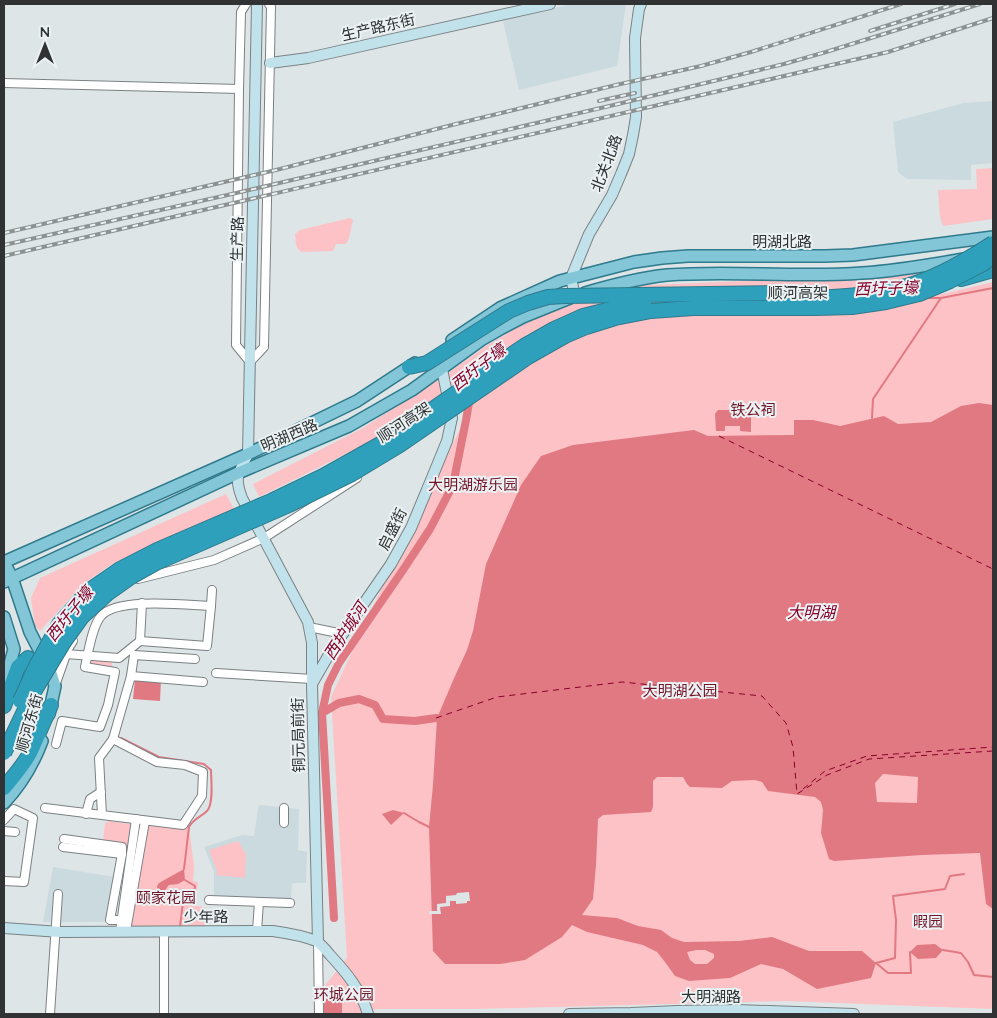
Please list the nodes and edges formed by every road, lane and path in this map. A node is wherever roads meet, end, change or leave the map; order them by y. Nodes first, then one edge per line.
1 (246, 4) edge
2 (257, 4) edge
3 (268, 4) edge
4 (550, 4) edge
5 (641, 4) edge
6 (270, 63) junction
7 (4, 83) edge
8 (239, 89) junction
9 (993, 237) edge
10 (993, 243) edge
11 (993, 255) edge
12 (993, 270) edge
13 (572, 278) junction
14 (950, 281) junction
15 (849, 295) junction
16 (575, 296) junction
17 (250, 362) junction
18 (410, 367) junction
19 (442, 369) junction
20 (452, 418) junction
21 (248, 454) junction
22 (238, 473) junction
23 (264, 538) junction
24 (4, 562) edge
25 (8, 580) edge
26 (212, 590) dead end
27 (142, 604) junction
28 (211, 606) junction
29 (4, 617) edge
30 (309, 627) junction
31 (343, 634) junction
32 (140, 641) junction
33 (66, 654) junction
34 (88, 655) junction
35 (28, 658) junction
36 (119, 658) junction
37 (195, 659) dead end
38 (9, 668) junction
39 (115, 672) junction
40 (51, 673) junction
41 (216, 673) dead end
42 (131, 676) junction
43 (203, 682) dead end
44 (312, 682) junction
45 (55, 686) junction
46 (4, 687) edge
47 (51, 705) joint
48 (4, 706) edge
49 (4, 734) edge
50 (113, 740) junction
51 (56, 744) dead end
52 (4, 753) edge
53 (101, 792) junction
54 (7, 801) edge
55 (45, 808) dead end
56 (284, 808) dead end
57 (86, 814) junction
58 (102, 815) junction
59 (136, 819) junction
60 (4, 820) edge
61 (145, 821) junction
62 (284, 823) dead end
63 (4, 831) edge
64 (15, 832) dead end
65 (63, 843) dead end
66 (4, 881) edge
67 (58, 894) dead end
68 (209, 900) dead end
69 (259, 902) junction
70 (290, 903) dead end
71 (122, 920) junction
72 (4, 928) edge
73 (123, 931) junction
74 (164, 931) junction
75 (257, 931) junction
76 (56, 932) junction
77 (318, 942) junction
78 (50, 1014) edge
79 (164, 1014) edge
80 (319, 1014) edge
81 (368, 1014) edge
82 (569, 1014) edge
83 (596, 1014) edge
84 (854, 1014) edge

1 - 8 street
2 - 17 street, 生产路
3 - 6 street
4 - 6 street, 生产路东街
5 - 13 street, 北关北路
6 - 17 street
7 - 8 street
8 - 17 street
9 - 13 main road, 明湖北路
10 - 15 highway, 顺河高架, bridge
11 - 14 highway, 顺河高架, bridge
11 - 16 main road
12 - 14 highway, bridge
13 - 16 street
13 - 18 main road, 明湖西路
14 - 52 highway, 顺河高架, bridge
15 - 18 highway, bridge
15 - 49 highway, 顺河高架, bridge
16 - 19 main road, 明湖西路
17 - 21 street, 生产路
18 - 21 main road, 明湖西路
19 - 20 street, 启盛街, bridge
19 - 22 main road, 明湖西路
20 - 23 street
20 - 31 street, 启盛街
21 - 22 street, 生产路
21 - 24 main road, 明湖西路
22 - 23 street, 铜元局前街, bridge
22 - 25 main road, 明湖西路
23 - 30 street, 铜元局前街
23 - 33 street
24 - 25 main road, 顺河东街
25 - 40 main road, 顺河东街
26 - 28 street
27 - 28 street
27 - 32 street
27 - 34 street
28 - 32 street
29 - 38 main road
30 - 31 street
30 - 44 street, 铜元局前街
31 - 44 street, 启盛街
32 - 36 street
33 - 34 street
33 - 45 street
34 - 36 street
34 - 39 street
35 - 38 main road
35 - 40 main road
35 - 48 highway
36 - 39 street
37 - 42 street
38 - 46 main road
39 - 51 street
40 - 45 main road, 顺河东街
41 - 44 street
42 - 43 street
42 - 50 street
44 - 77 street, 铜元局前街
45 - 47 main road, 顺河东街
47 - 54 highway
50 - 53 street
50 - 61 street
53 - 57 street
53 - 58 street
54 - 60 street
54 - 66 street
55 - 57 street
56 - 62 street
57 - 58 street
58 - 59 street
59 - 61 street
59 - 71 street
61 - 73 street
63 - 64 street
65 - 71 street
67 - 76 street
68 - 69 street
69 - 70 street
69 - 75 street
71 - 73 street
72 - 76 street, 少年路
73 - 74 street, 少年路
73 - 76 street, 少年路
74 - 75 street, 少年路
74 - 79 street
75 - 77 street, 少年路
76 - 78 street
77 - 80 street, 铜元局前街
77 - 81 street
82 - 83 street, 大明湖路
83 - 84 street, 大明湖路

